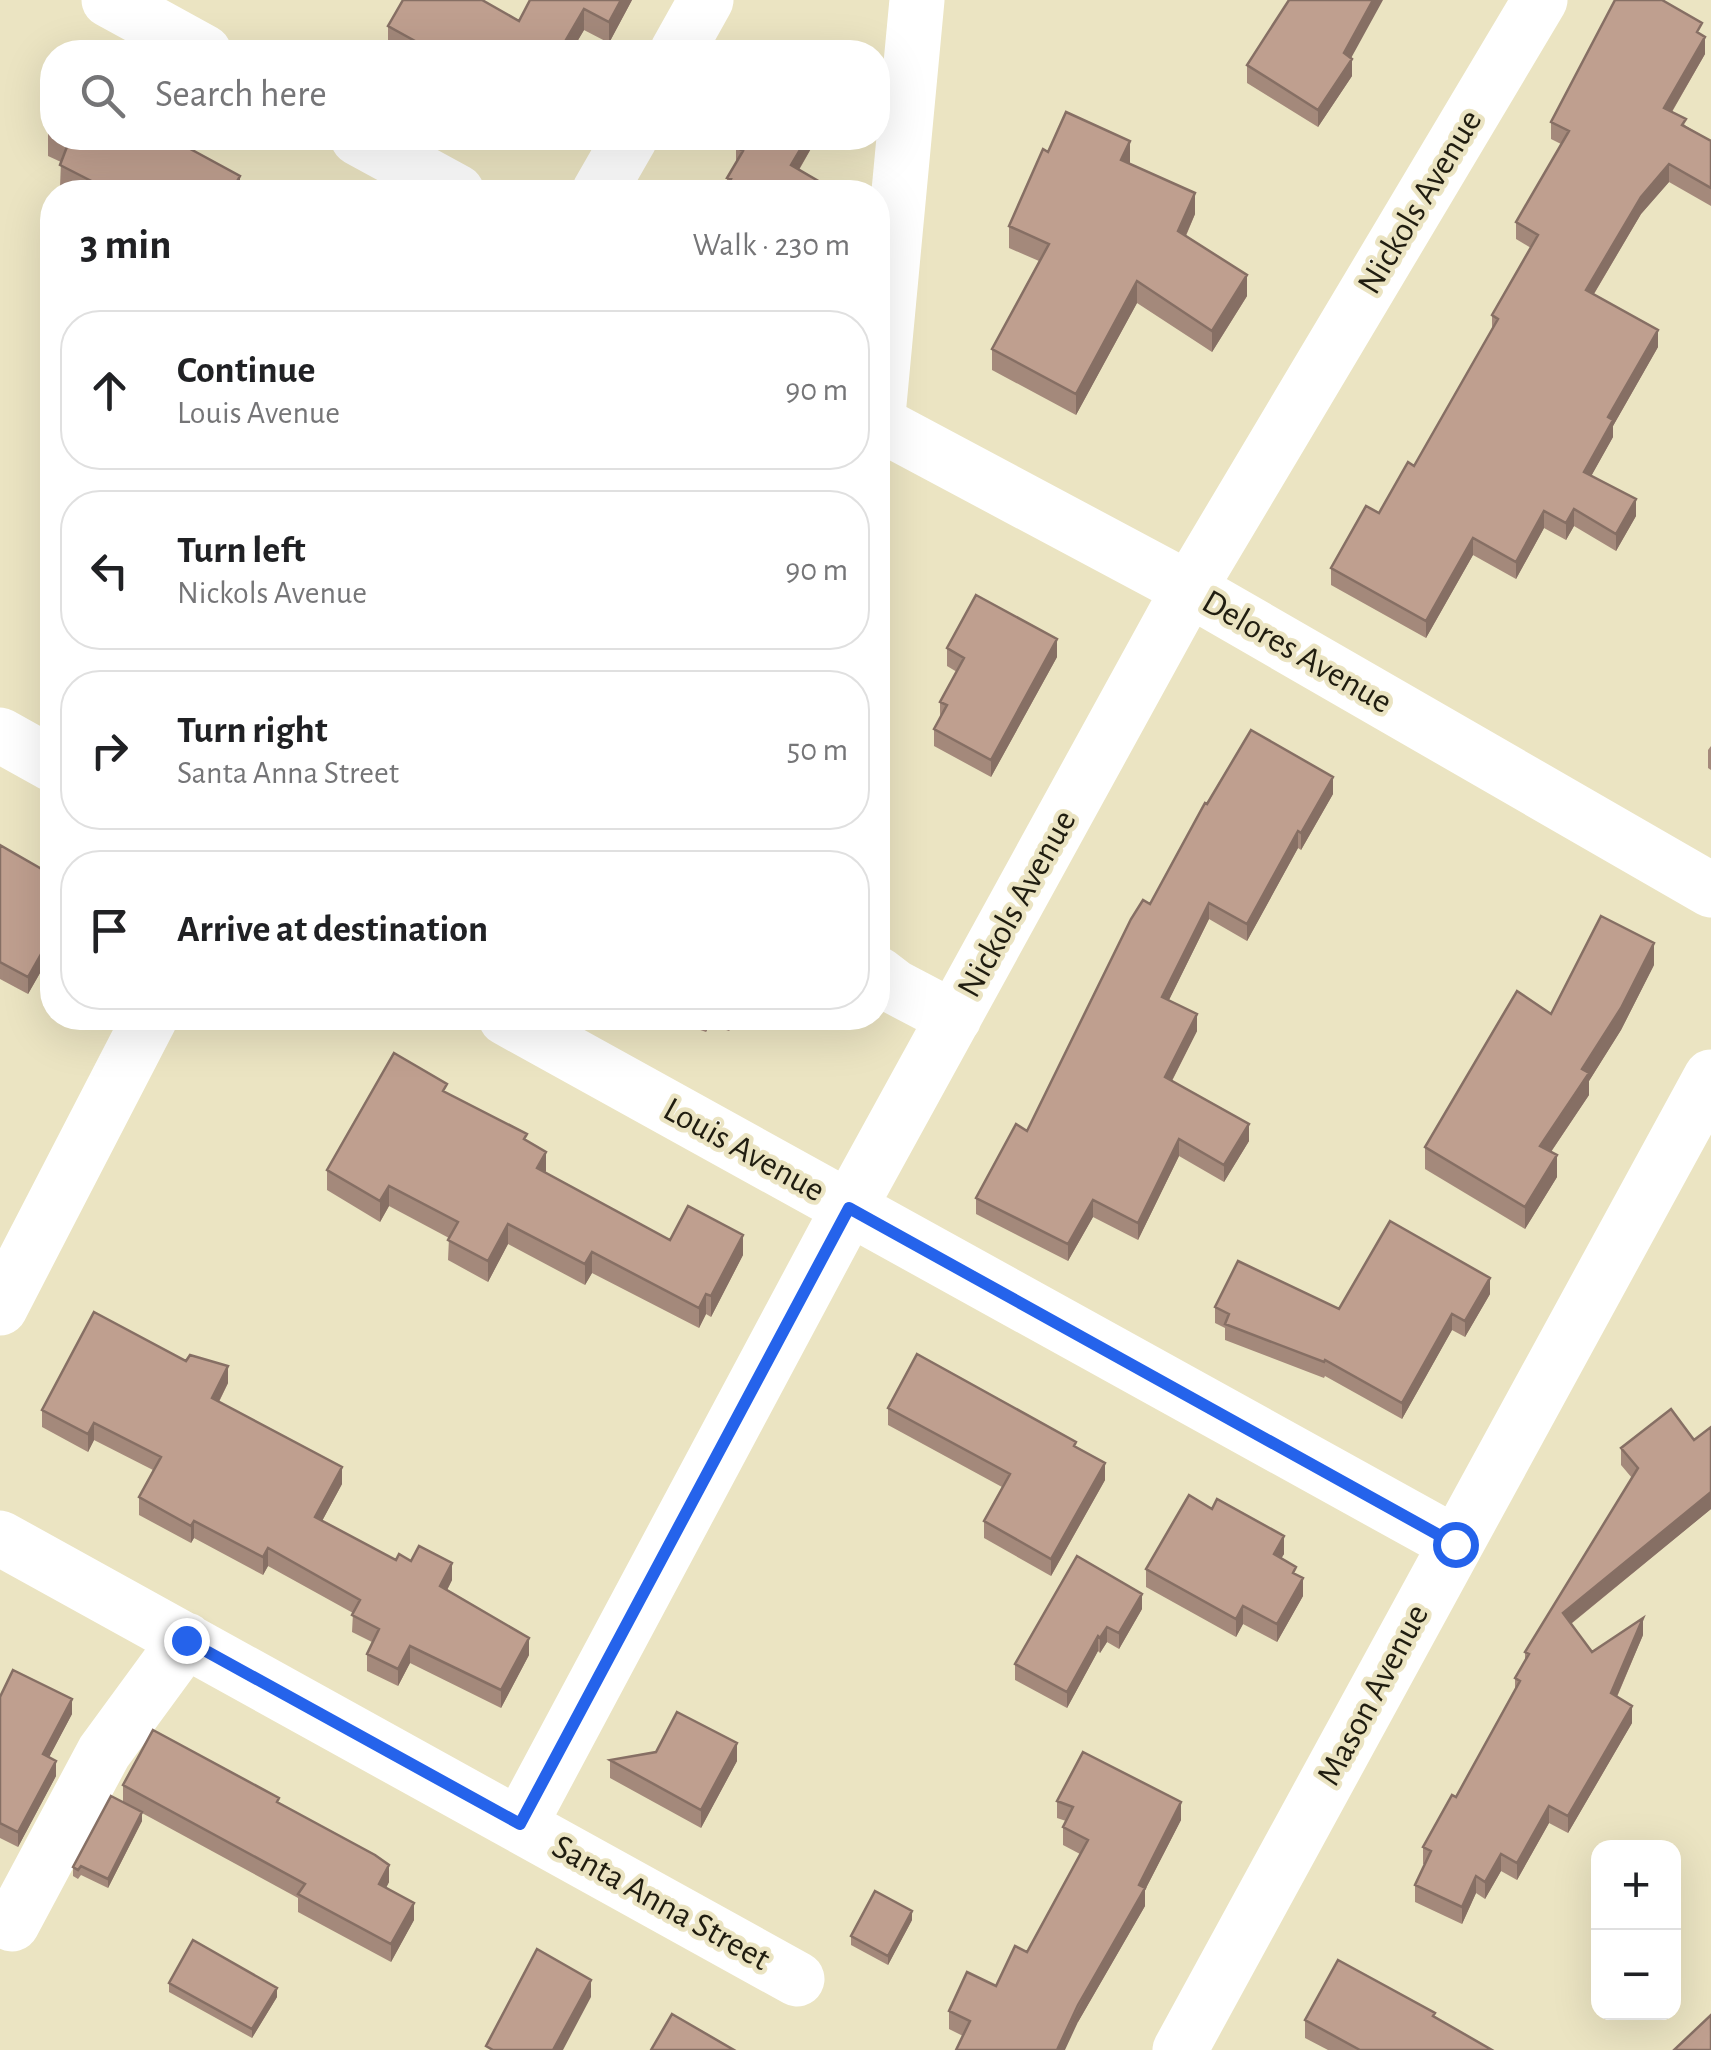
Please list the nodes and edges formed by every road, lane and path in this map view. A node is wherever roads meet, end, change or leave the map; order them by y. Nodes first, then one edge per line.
1 (109, 0) edge
2 (706, 0) edge
3 (917, 0) edge
4 (1540, 0) edge
5 (182, 40) edge
6 (684, 40) edge
7 (380, 150) edge
8 (623, 150) edge
9 (435, 180) edge
10 (607, 180) edge
11 (890, 287) edge
12 (890, 429) edge
13 (1189, 590) junction
14 (0, 735) edge
15 (40, 757) edge
16 (1711, 890) edge
17 (890, 981) edge
18 (954, 1018) junction
19 (144, 1030) edge
20 (528, 1030) edge
21 (1706, 1100) edge
22 (849, 1208) junction
23 (0, 1308) edge
24 (0, 1538) edge
25 (1455, 1544) junction
26 (186, 1640) junction
27 (520, 1824) junction
28 (12, 1924) dead end
29 (797, 1980) dead end
30 (1180, 2050) edge

1 - 5 street
2 - 6 street
3 - 11 street
4 - 13 street, Nickols Avenue
7 - 9 street
8 - 10 street
12 - 13 street, Delores Avenue
13 - 16 street, Delores Avenue
13 - 18 street, Nickols Avenue
14 - 15 street
17 - 18 street
18 - 22 street, Nickols Avenue
19 - 23 street
20 - 22 street, Louis Avenue
21 - 25 street, Mason Avenue
22 - 25 street, Louis Avenue
22 - 27 street, Nickols Avenue
24 - 26 street, Santa Anna Street
25 - 30 street, Mason Avenue
26 - 27 street, Santa Anna Street
26 - 28 street
27 - 29 street, Santa Anna Street

